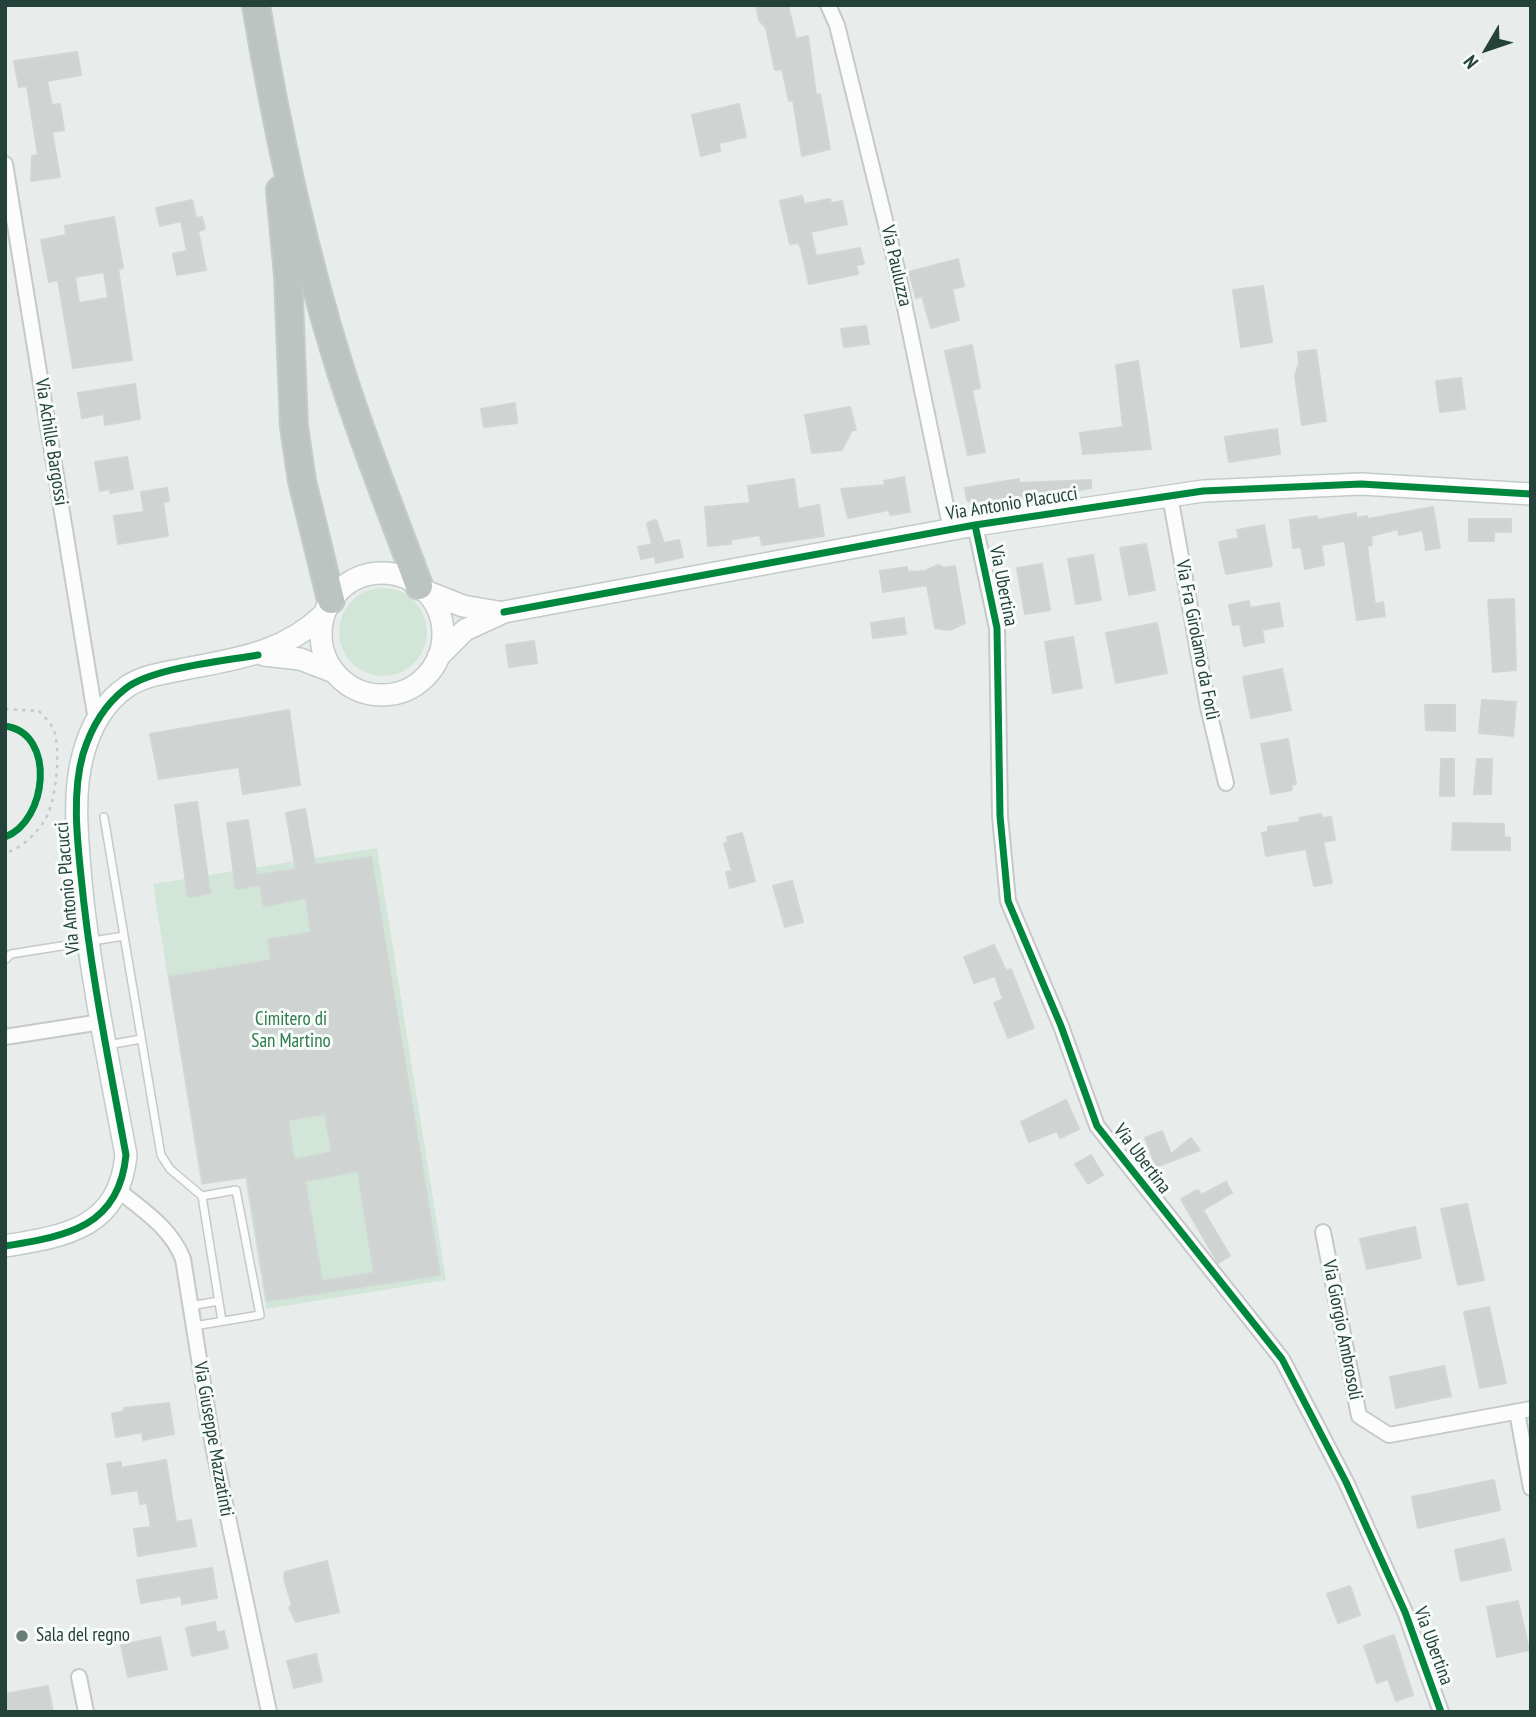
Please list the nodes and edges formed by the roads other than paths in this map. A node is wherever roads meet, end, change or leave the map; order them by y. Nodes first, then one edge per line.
1 (257, 5) edge
2 (828, 5) edge
3 (271, 90) junction
4 (5, 164) edge
5 (1531, 494) edge
6 (1170, 496) junction
7 (975, 525) junction
8 (951, 530) junction
9 (422, 589) junction
10 (327, 607) junction
11 (504, 612) junction
12 (258, 655) junction
13 (438, 656) junction
14 (334, 672) junction
15 (96, 720) junction
16 (1226, 783) dead end
17 (104, 817) dead end
18 (124, 936) junction
19 (87, 942) junction
20 (5, 960) edge
21 (101, 1022) junction
22 (5, 1037) edge
23 (141, 1039) junction
24 (105, 1045) junction
25 (118, 1190) junction
26 (202, 1196) junction
27 (1323, 1232) dead end
28 (5, 1246) edge
29 (219, 1301) junction
30 (190, 1307) junction
31 (222, 1321) junction
32 (193, 1326) junction
33 (1524, 1411) edge
34 (1531, 1488) edge
35 (79, 1677) dead end
36 (86, 1712) edge
37 (269, 1712) edge
38 (1441, 1712) edge

1 - 3 highway
2 - 8 street, Via Pauluzza
3 - 9 highway
3 - 10 highway
4 - 15 street, Via Achille Bargossi
5 - 6 main road, Via Antonio Placucci
6 - 7 main road, Via Antonio Placucci
6 - 16 street, Via Fra Girolamo da Forlì
7 - 8 main road, Via Antonio Placucci
7 - 38 street, Via Ubertina
8 - 11 main road, Via Antonio Placucci
9 - 10 main road, Via Antonio Placucci
9 - 11 main road, Via Antonio Placucci
9 - 13 main road
10 - 12 main road, Via Antonio Placucci
10 - 14 main road
11 - 13 main road, Via Antonio Placucci
12 - 14 main road, Via Antonio Placucci
12 - 15 main road, Via Antonio Placucci
13 - 14 main road, Via Antonio Placucci
15 - 19 main road, Via Antonio Placucci
17 - 18 lane
18 - 19 lane
18 - 23 lane
19 - 20 lane
19 - 21 main road, Via Antonio Placucci
21 - 22 street
21 - 24 main road, Via Antonio Placucci
23 - 24 lane
23 - 26 lane
24 - 25 main road, Via Antonio Placucci
25 - 28 main road
25 - 30 street, Via Giuseppe Mazzatinti
26 - 29 lane
26 - 31 lane
27 - 33 street, Via Giorgio Ambrosoli
29 - 30 lane
29 - 31 lane
30 - 32 street, Via Giuseppe Mazzatinti
31 - 32 lane
32 - 37 street, Via Giuseppe Mazzatinti
33 - 34 street
35 - 36 street

